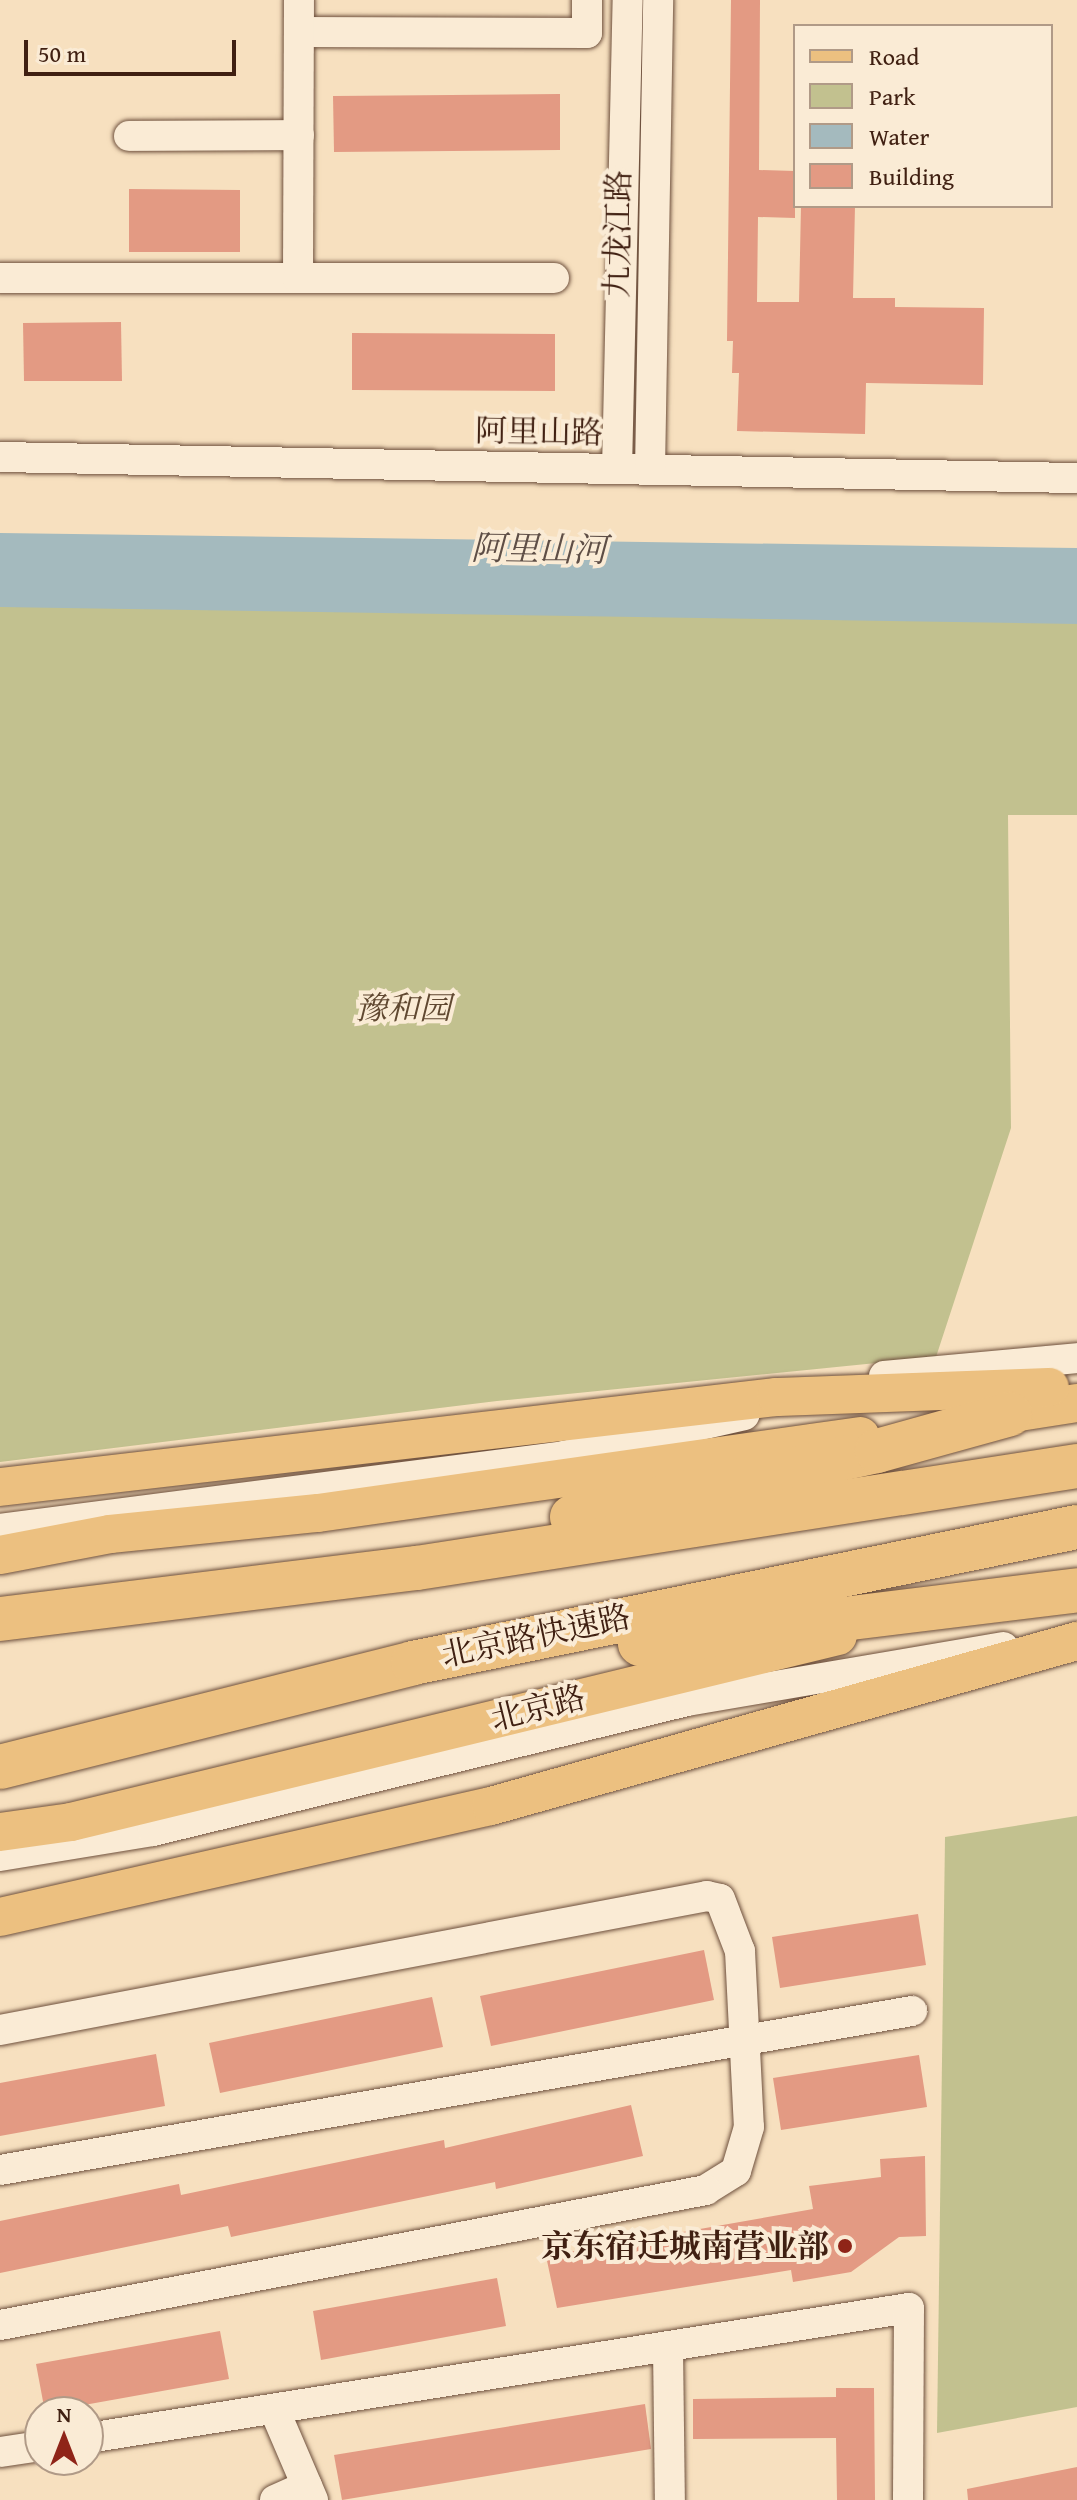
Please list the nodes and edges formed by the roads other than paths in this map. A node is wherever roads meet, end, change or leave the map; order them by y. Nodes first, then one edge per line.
1 (299, 0) edge
2 (587, 0) edge
3 (628, 0) edge
4 (658, 0) edge
5 (299, 32) junction
6 (299, 135) junction
7 (129, 136) dead end
8 (0, 278) edge
9 (298, 278) junction
10 (554, 278) dead end
11 (0, 457) edge
12 (617, 469) junction
13 (650, 470) junction
14 (1077, 478) edge
15 (1077, 1358) edge
16 (1077, 1386) edge
17 (826, 1395) junction
18 (1077, 1403) edge
19 (1010, 1414) junction
20 (1077, 1466) edge
21 (0, 1474) edge
22 (0, 1487) edge
23 (1077, 1527) edge
24 (0, 1529) edge
25 (0, 1555) edge
26 (1077, 1591) edge
27 (0, 1611) edge
28 (0, 1619) edge
29 (1077, 1633) edge
30 (1077, 1641) edge
31 (0, 1767) edge
32 (0, 1778) edge
33 (0, 1832) edge
34 (0, 1856) edge
35 (0, 1917) edge
36 (912, 2011) dead end
37 (0, 2030) edge
38 (740, 2041) junction
39 (0, 2170) edge
40 (0, 2325) edge
41 (668, 2347) junction
42 (274, 2409) junction
43 (104, 2436) edge
44 (24, 2448) edge
45 (0, 2452) edge
46 (310, 2493) edge
47 (275, 2500) edge
48 (670, 2500) edge
49 (908, 2500) edge

1 - 5 street
2 - 5 street
3 - 12 street, 九龙江路
4 - 13 street, 九龙江路
5 - 6 street
6 - 7 street
6 - 9 street
8 - 9 street
9 - 10 street
11 - 12 street, 阿里山路
12 - 13 street, 阿里山路
13 - 14 street, 阿里山路
15 - 21 street
16 - 17 main road
17 - 22 main road
17 - 24 street
18 - 19 main road
19 - 25 main road
19 - 27 highway
20 - 28 highway
23 - 31 highway, 北京路快速路
26 - 32 highway
26 - 33 main road, 北京路
29 - 34 street
30 - 35 main road
36 - 38 street
37 - 38 street
38 - 39 street
38 - 40 street
41 - 42 street
41 - 48 street
41 - 49 street
42 - 43 street
42 - 46 street
44 - 45 street
46 - 47 street

